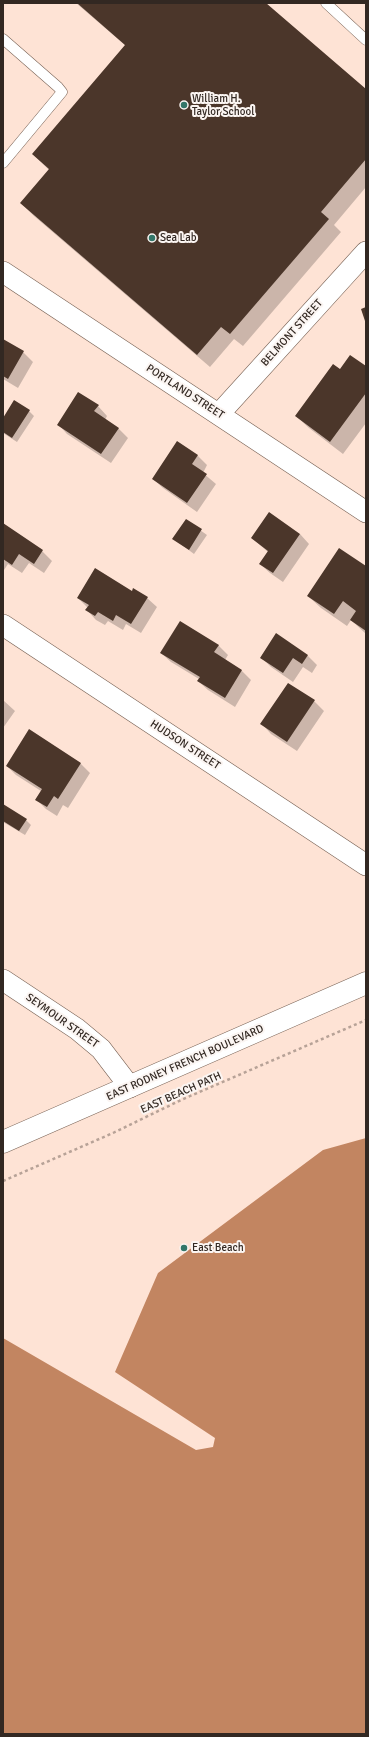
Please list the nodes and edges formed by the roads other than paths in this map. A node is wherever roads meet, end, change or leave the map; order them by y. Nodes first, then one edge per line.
1 (326, 3) edge
2 (3, 39) edge
3 (366, 40) edge
4 (3, 163) edge
5 (366, 252) edge
6 (3, 272) edge
7 (219, 414) junction
8 (366, 512) edge
9 (3, 625) edge
10 (366, 865) edge
11 (3, 980) edge
12 (366, 983) edge
13 (130, 1087) junction
14 (3, 1142) edge

1 - 3 lane
2 - 4 lane
5 - 7 street, BELMONT STREET
6 - 7 street, PORTLAND STREET
7 - 8 street, PORTLAND STREET
9 - 10 street, HUDSON STREET
11 - 13 street, SEYMOUR STREET
12 - 13 main road, EAST RODNEY FRENCH BOULEVARD
13 - 14 main road, EAST RODNEY FRENCH BOULEVARD

